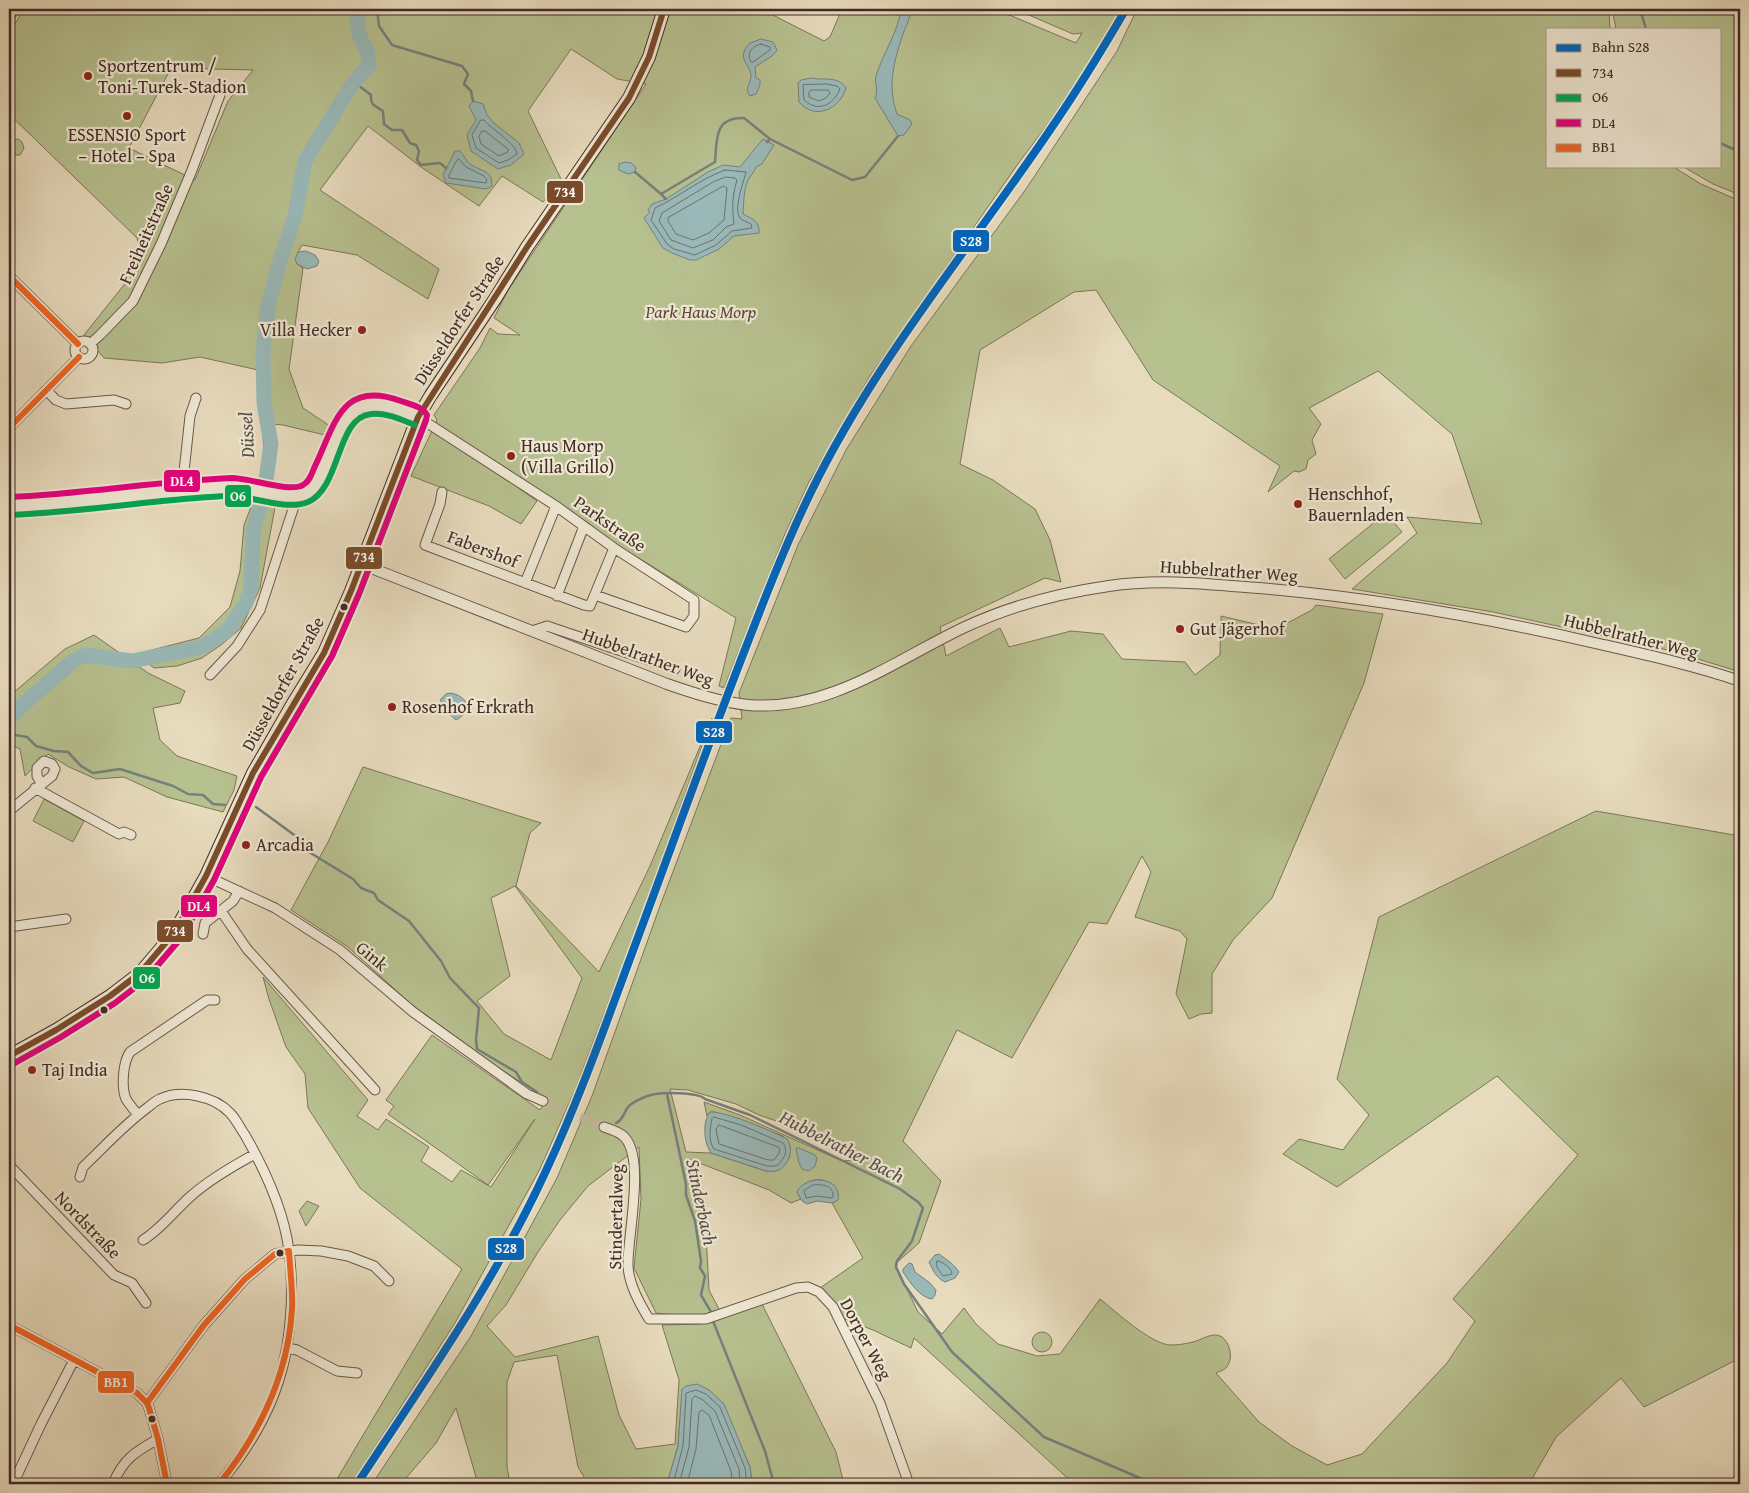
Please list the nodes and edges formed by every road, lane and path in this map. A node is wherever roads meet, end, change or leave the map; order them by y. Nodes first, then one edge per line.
1 (664, 9) edge
2 (220, 95) dead end
3 (9, 276) edge
4 (78, 344) junction
5 (90, 344) junction
6 (79, 357) junction
7 (46, 390) junction
8 (196, 398) dead end
9 (126, 404) dead end
10 (418, 417) junction
11 (9, 428) edge
12 (182, 490) junction
13 (442, 492) dead end
14 (297, 497) junction
15 (9, 506) edge
16 (556, 506) junction
17 (584, 526) junction
18 (614, 548) junction
19 (360, 564) junction
20 (525, 583) junction
21 (595, 595) junction
22 (557, 596) junction
23 (532, 631) junction
24 (675, 669) dead end
25 (210, 674) dead end
26 (1740, 681) edge
27 (9, 811) edge
28 (131, 835) dead end
29 (206, 876) junction
30 (239, 891) junction
31 (222, 911) junction
32 (66, 918) dead end
33 (9, 928) edge
34 (203, 934) dead end
35 (215, 1000) dead end
36 (9, 1056) edge
37 (375, 1090) dead end
38 (543, 1101) tunnel mouth
39 (138, 1115) junction
40 (604, 1127) tunnel mouth
41 (256, 1154) junction
42 (9, 1165) edge
43 (80, 1177) dead end
44 (143, 1240) dead end
45 (289, 1251) junction
46 (389, 1281) dead end
47 (146, 1303) dead end
48 (649, 1319) joint
49 (9, 1325) edge
50 (287, 1348) junction
51 (74, 1360) junction
52 (357, 1373) dead end
53 (147, 1403) junction
54 (158, 1439) junction
55 (13, 1484) edge
56 (114, 1484) edge
57 (167, 1484) edge
58 (219, 1484) edge
59 (909, 1484) edge

1 - 10 main road, Düsseldorfer Straße
2 - 5 street, Freiheitstraße
3 - 4 street
4 - 5 street
4 - 6 street
5 - 6 street, Freiheitstraße
6 - 7 street, Freiheitstraße
7 - 9 street
7 - 11 street, Freiheitstraße
8 - 12 street
10 - 14 street
10 - 16 street, Parkstraße
10 - 19 main road, Düsseldorfer Straße
12 - 14 street
12 - 15 street
13 - 20 street, Fabershof
14 - 25 street
16 - 17 street, Parkstraße
16 - 20 street, Fabershof
17 - 18 street, Parkstraße
17 - 22 street
18 - 21 street
18 - 21 street, Parkstraße
19 - 23 street, Hubbelrather Weg
19 - 29 main road, Düsseldorfer Straße
20 - 22 street, Fabershof
21 - 22 street, Fabershof
23 - 24 street, Hubbelrather Weg
23 - 26 street, Hubbelrather Weg
27 - 28 street
29 - 30 street, Gink
29 - 36 main road, Düsseldorfer Straße
30 - 31 street
30 - 38 street, Gink
31 - 34 street
31 - 37 street
32 - 33 street
35 - 39 street
39 - 41 street
39 - 43 street
40 - 48 street, Stindertalweg
41 - 44 street
41 - 45 street
42 - 47 street, Nordstraße
45 - 46 street
45 - 50 street
45 - 53 street
48 - 59 street, Dorper Weg
49 - 51 street
50 - 52 street
50 - 58 street
51 - 53 street
51 - 55 street
53 - 54 street
54 - 56 street
54 - 57 street

